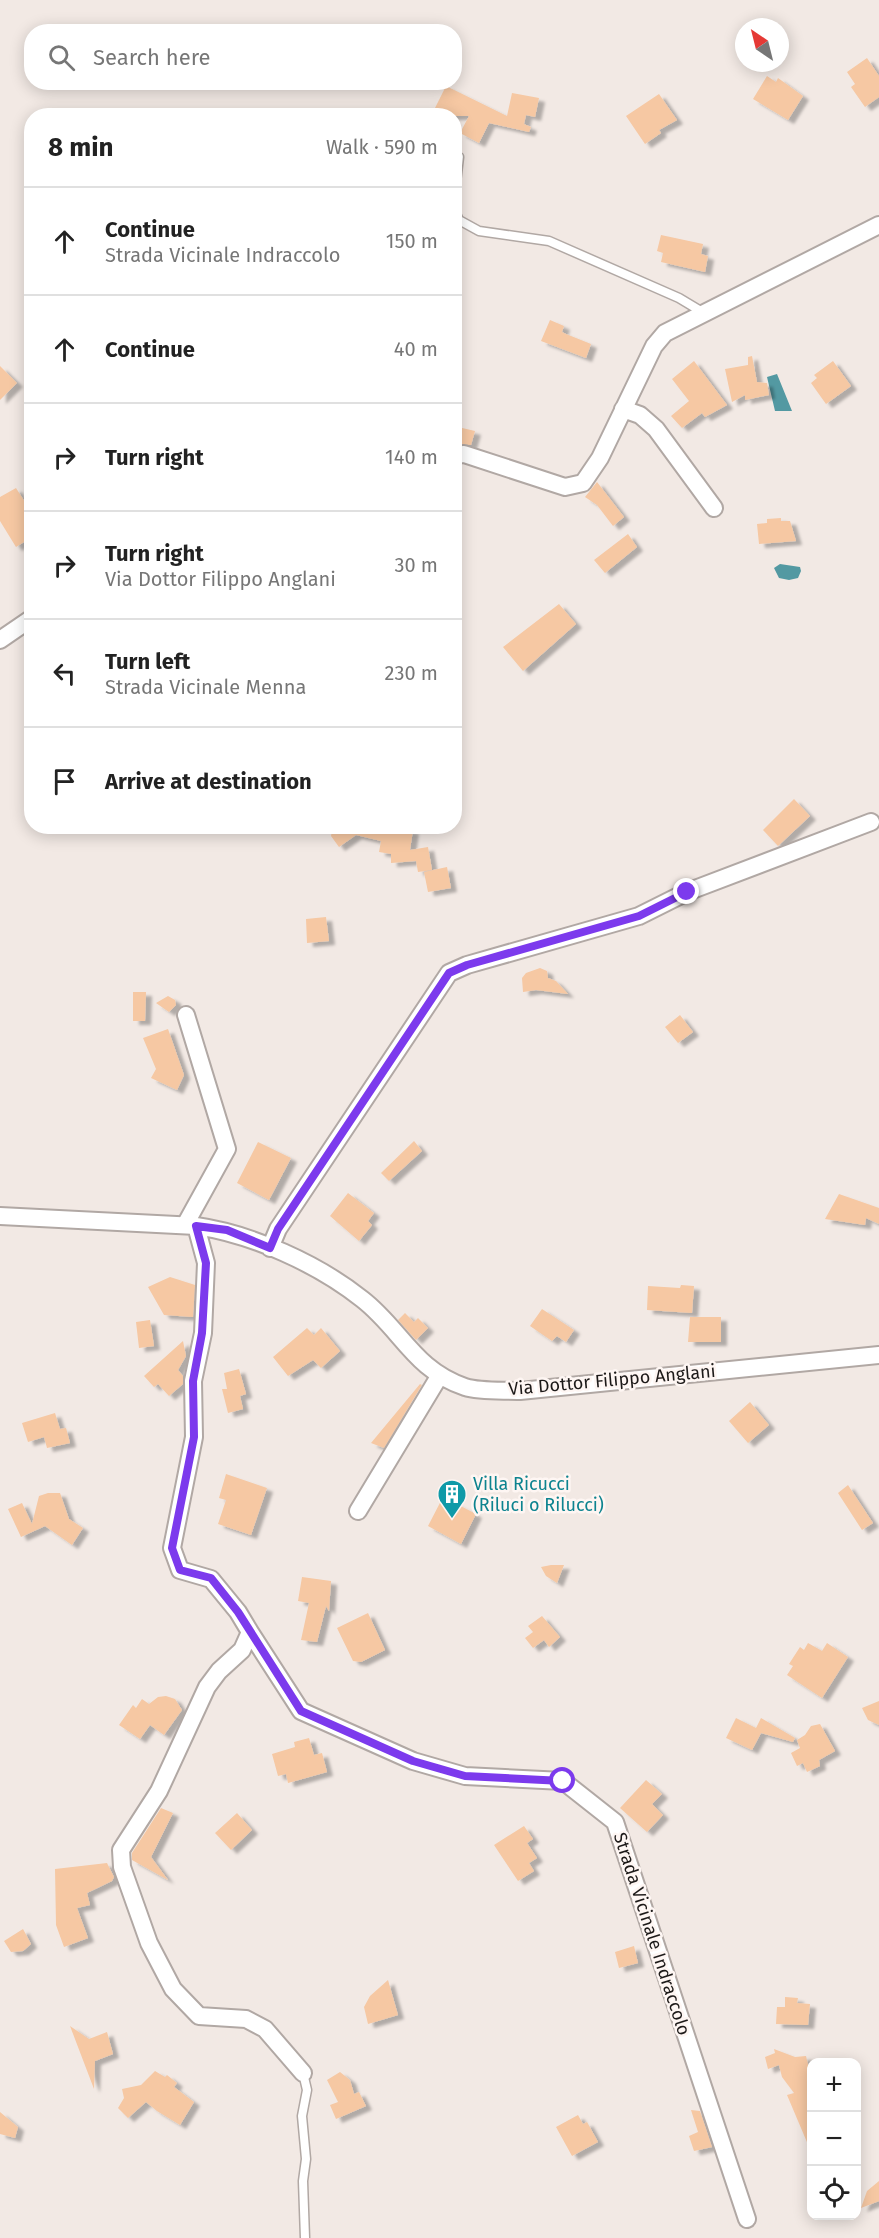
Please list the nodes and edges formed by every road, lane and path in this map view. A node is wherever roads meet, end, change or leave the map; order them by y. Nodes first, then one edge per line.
1 (462, 222) edge
2 (879, 225) edge
3 (704, 314) junction
4 (623, 410) junction
5 (462, 454) edge
6 (714, 508) dead end
7 (24, 624) edge
8 (0, 640) edge
9 (875, 820) edge
10 (186, 1015) dead end
11 (0, 1216) edge
12 (191, 1225) junction
13 (270, 1248) junction
14 (879, 1355) edge
15 (440, 1376) junction
16 (358, 1511) dead end
17 (249, 1632) junction
18 (303, 2073) joint
19 (747, 2218) dead end
20 (306, 2238) edge

1 - 3 lane
2 - 3 street
3 - 4 street
4 - 5 street
4 - 6 street
7 - 8 street
9 - 13 street
10 - 12 street
11 - 12 street, Via Dottor Filippo Anglani
12 - 13 street, Via Dottor Filippo Anglani
12 - 17 street, Strada Vicinale Indraccolo
13 - 15 street, Via Dottor Filippo Anglani
14 - 15 street, Via Dottor Filippo Anglani
15 - 16 street
17 - 18 street
17 - 19 street, Strada Vicinale Indraccolo
18 - 20 lane

